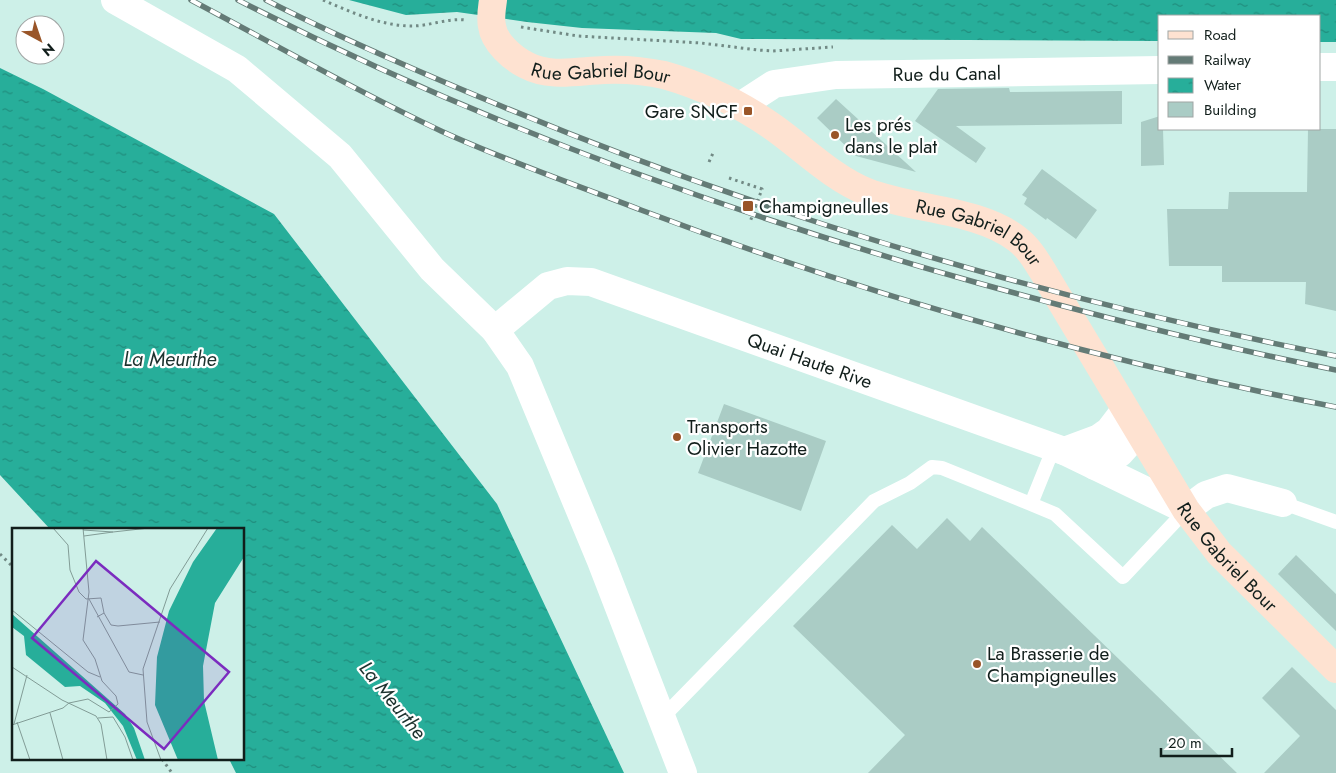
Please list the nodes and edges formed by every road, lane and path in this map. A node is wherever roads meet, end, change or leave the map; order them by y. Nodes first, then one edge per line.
1 (115, 0) edge
2 (323, 0) edge
3 (493, 0) edge
4 (470, 20) dead end
5 (518, 27) dead end
6 (800, 50) dead end
7 (1321, 67) edge
8 (1336, 67) edge
9 (1158, 70) edge
10 (740, 106) junction
11 (712, 153) dead end
12 (709, 162) dead end
13 (729, 178) dead end
14 (750, 222) dead end
15 (495, 330) junction
16 (1124, 410) junction
17 (1138, 432) junction
18 (1059, 449) junction
19 (1095, 466) junction
20 (1283, 503) joint
21 (1031, 504) junction
22 (1186, 510) junction
23 (1336, 522) edge
24 (0, 554) edge
25 (12, 566) edge
26 (1336, 669) edge
27 (657, 722) junction
28 (163, 760) edge
29 (172, 773) edge
30 (683, 773) edge

1 - 15 street
2 - 4 path
3 - 10 main road, Rue Gabriel Bour
5 - 6 path
7 - 8 street
9 - 10 street, Rue du Canal
10 - 16 main road, Rue Gabriel Bour
11 - 12 path
13 - 14 path
15 - 18 street, Quai Haute Rive
15 - 27 street
16 - 17 main road, Rue Gabriel Bour
16 - 18 street
17 - 19 street
17 - 22 main road, Rue Gabriel Bour
18 - 19 street, Quai Haute Rive
18 - 21 lane
19 - 22 street, Quai Haute Rive
20 - 22 street
20 - 23 lane
21 - 22 lane
21 - 27 lane
22 - 26 main road, Rue Gabriel Bour
24 - 25 path
27 - 30 street
28 - 29 path

